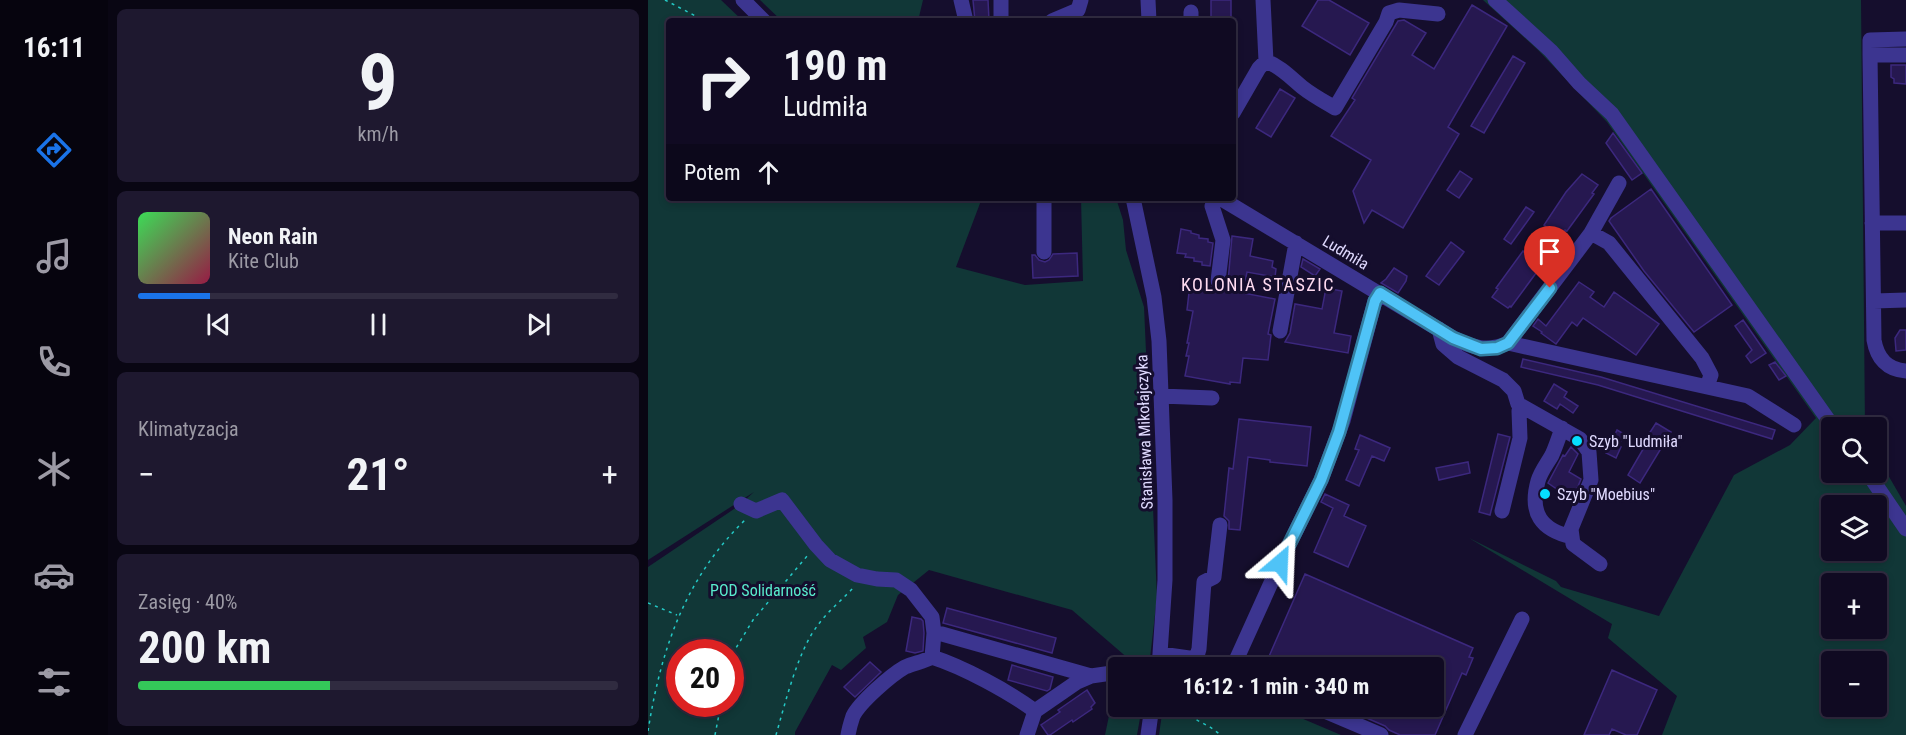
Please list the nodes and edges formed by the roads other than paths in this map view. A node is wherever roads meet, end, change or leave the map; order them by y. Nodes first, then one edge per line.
1 (743, 0) edge
2 (961, 0) edge
3 (1001, 0) edge
4 (1081, 0) edge
5 (1148, 0) edge
6 (1263, 0) edge
7 (1495, 0) edge
8 (1438, 14) dead end
9 (761, 18) edge
10 (964, 18) edge
11 (1001, 18) edge
12 (1059, 18) edge
13 (1149, 18) edge
14 (1906, 39) edge
15 (1870, 55) junction
16 (1906, 55) edge
17 (1266, 61) junction
18 (1236, 108) edge
19 (1619, 183) dead end
20 (1044, 201) edge
21 (1133, 201) edge
22 (1214, 201) edge
23 (1226, 201) edge
24 (1872, 223) junction
25 (1906, 223) edge
26 (1591, 233) junction
27 (1296, 243) junction
28 (1044, 252) dead end
29 (1218, 280) dead end
30 (1380, 293) junction
31 (1906, 300) edge
32 (1874, 301) junction
33 (1440, 329) junction
34 (1281, 331) dead end
35 (1508, 343) junction
36 (1906, 371) edge
37 (1707, 387) junction
38 (1161, 396) junction
39 (1212, 398) dead end
40 (1521, 406) junction
41 (1826, 417) edge
42 (1794, 424) dead end
43 (1562, 428) junction
44 (1875, 483) edge
45 (741, 504) dead end
46 (1502, 512) dead end
47 (1220, 525) dead end
48 (1906, 529) edge
49 (1572, 537) junction
50 (1600, 564) dead end
51 (1522, 619) dead end
52 (934, 633) junction
53 (932, 657) junction
54 (1160, 657) edge
55 (1196, 657) edge
56 (1237, 657) edge
57 (1108, 674) edge
58 (1091, 676) junction
59 (1035, 711) junction
60 (1150, 717) edge
61 (1339, 717) edge
62 (848, 735) edge
63 (1027, 735) edge
64 (1148, 735) edge
65 (1381, 735) edge
66 (1465, 735) edge

1 - 9 street
2 - 10 street
3 - 11 street
4 - 12 street
5 - 13 street
6 - 17 street
7 - 41 street
8 - 17 street
14 - 15 street
15 - 16 street
15 - 24 street
17 - 18 street
19 - 26 street
20 - 28 street
21 - 38 street, Stanisława Mikołajczyka
22 - 29 street
23 - 27 street, Ludmiła
24 - 25 street
24 - 32 street
26 - 35 street
26 - 37 street
27 - 30 street, Ludmiła
27 - 34 street
30 - 33 street, Ludmiła
30 - 56 street
31 - 32 street
32 - 36 street
33 - 35 street, Ludmiła
33 - 40 street
35 - 37 street
37 - 42 street
38 - 39 street
38 - 54 street, Stanisława Mikołajczyka
40 - 43 street
40 - 46 street
43 - 49 street
43 - 49 street
44 - 48 street
45 - 52 street
47 - 55 street
49 - 50 street
51 - 66 street
52 - 53 street
52 - 58 street
53 - 59 street
53 - 62 street
57 - 58 street
58 - 59 street
59 - 63 street
60 - 64 street
61 - 65 street

